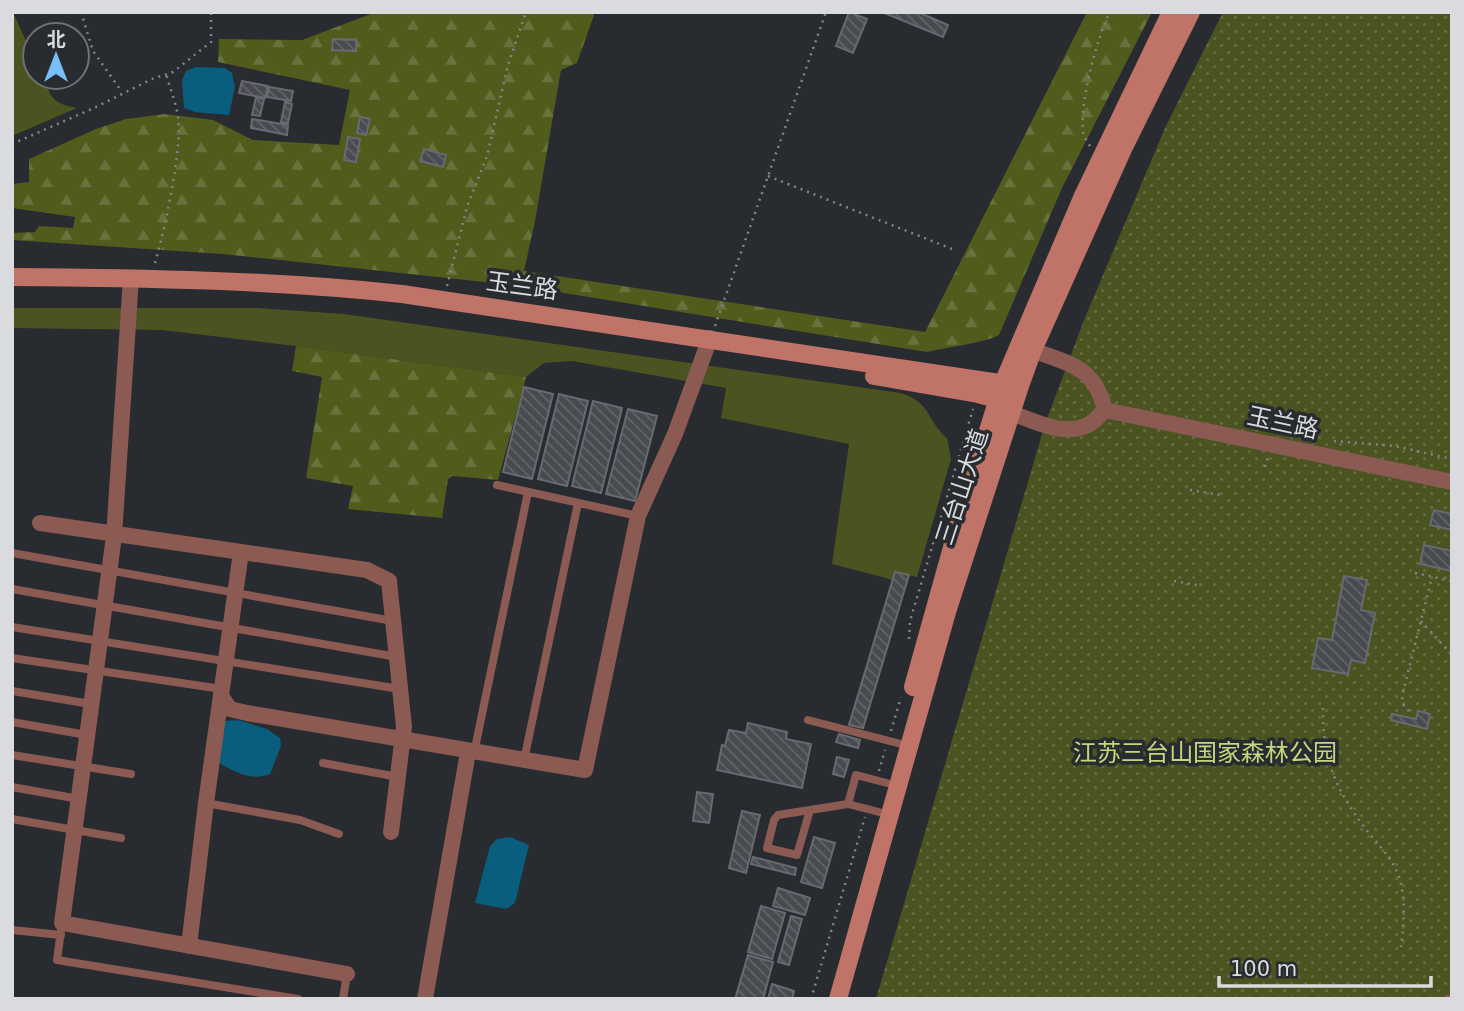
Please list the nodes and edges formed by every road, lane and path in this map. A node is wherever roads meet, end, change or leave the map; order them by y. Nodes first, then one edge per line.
1 (81, 12) edge
2 (211, 12) edge
3 (526, 12) edge
4 (826, 12) edge
5 (1110, 12) edge
6 (1171, 12) edge
7 (1191, 12) edge
8 (166, 74) junction
9 (123, 93) junction
10 (12, 144) edge
11 (1099, 161) junction
12 (768, 176) junction
13 (952, 249) dead end
14 (12, 277) edge
15 (150, 278) junction
16 (131, 283) junction
17 (12, 287) edge
18 (444, 300) junction
19 (709, 343) junction
20 (1033, 350) junction
21 (1009, 397) junction
22 (1105, 410) junction
23 (1452, 482) edge
24 (497, 485) dead end
25 (1190, 490) dead end
26 (528, 492) junction
27 (1221, 495) dead end
28 (578, 503) junction
29 (638, 516) junction
30 (40, 523) dead end
31 (114, 534) junction
32 (241, 552) junction
33 (12, 553) edge
34 (109, 570) junction
35 (1415, 573) dead end
36 (1432, 577) junction
37 (1174, 581) dead end
38 (1452, 581) edge
39 (1202, 586) dead end
40 (12, 589) edge
41 (236, 593) junction
42 (104, 605) junction
43 (393, 621) junction
44 (1421, 621) junction
45 (12, 627) edge
46 (231, 627) junction
47 (100, 641) junction
48 (1452, 655) edge
49 (397, 657) junction
50 (12, 658) edge
51 (226, 661) junction
52 (96, 670) junction
53 (400, 689) junction
54 (12, 691) edge
55 (222, 693) junction
56 (91, 704) junction
57 (1323, 708) dead end
58 (1409, 711) dead end
59 (808, 720) dead end
60 (12, 722) edge
61 (87, 734) junction
62 (403, 741) junction
63 (904, 745) junction
64 (471, 752) junction
65 (12, 755) edge
66 (524, 761) junction
67 (323, 763) dead end
68 (83, 766) junction
69 (131, 774) dead end
70 (398, 777) junction
71 (887, 783) junction
72 (12, 788) edge
73 (79, 799) junction
74 (206, 803) junction
75 (848, 804) junction
76 (810, 810) junction
77 (879, 812) junction
78 (12, 819) edge
79 (75, 830) junction
80 (391, 832) dead end
81 (339, 834) dead end
82 (121, 838) dead end
83 (61, 929) junction
84 (12, 930) edge
85 (189, 946) junction
86 (1401, 947) dead end
87 (346, 974) joint
88 (299, 999) edge
89 (343, 999) edge
90 (425, 999) edge
91 (826, 999) edge
92 (838, 999) edge

1 - 9 path
2 - 8 path
3 - 18 path
4 - 12 path
5 - 11 path
6 - 11 main road, 三台山大道
7 - 20 main road, 三台山大道
8 - 9 path
8 - 15 path
9 - 10 path
11 - 21 main road, 三台山大道
12 - 13 path
12 - 19 path
14 - 16 main road, 玉兰路
15 - 16 main road, 玉兰路
15 - 18 main road, 玉兰路
16 - 17 main road, 玉兰路
16 - 19 main road, 玉兰路
16 - 31 street
18 - 19 main road, 玉兰路
19 - 21 main road, 玉兰路
19 - 29 street
20 - 21 main road, 三台山大道
20 - 22 street
21 - 22 street, 玉兰路
21 - 63 main road, 三台山大道
22 - 23 street, 玉兰路
24 - 26 lane
25 - 27 path
26 - 28 lane
26 - 64 lane
28 - 29 lane
28 - 66 lane
29 - 66 street
30 - 31 street
31 - 32 street
31 - 34 street
32 - 41 street
32 - 43 street
33 - 34 lane
34 - 41 lane
34 - 42 street
35 - 36 path
36 - 38 path
36 - 44 path
37 - 39 path
40 - 42 lane
41 - 43 lane
41 - 46 street
42 - 46 lane
42 - 47 street
43 - 49 street
44 - 48 path
44 - 58 path
45 - 47 lane
46 - 49 lane
46 - 51 street
47 - 51 lane
47 - 52 street
49 - 53 street
50 - 52 lane
51 - 53 lane
51 - 55 street
52 - 55 lane
52 - 56 street
53 - 62 street
54 - 56 lane
55 - 62 street
55 - 74 street
56 - 61 street
57 - 86 path
59 - 63 lane
60 - 61 lane
61 - 68 street
62 - 64 street
62 - 70 street
63 - 71 main road, 三台山大道
63 - 92 main road, 三台山大道
64 - 66 street
64 - 90 street
65 - 68 lane
67 - 70 lane
68 - 69 lane
68 - 73 street
70 - 80 street
71 - 75 lane
71 - 77 main road, 三台山大道
72 - 73 lane
73 - 79 street
74 - 81 lane
74 - 85 street
75 - 76 lane
75 - 77 lane
76 - 76 lane
77 - 91 main road, 三台山大道
78 - 79 lane
79 - 82 lane
79 - 83 street
83 - 84 lane
83 - 85 street
83 - 88 lane
85 - 87 street
87 - 89 lane

